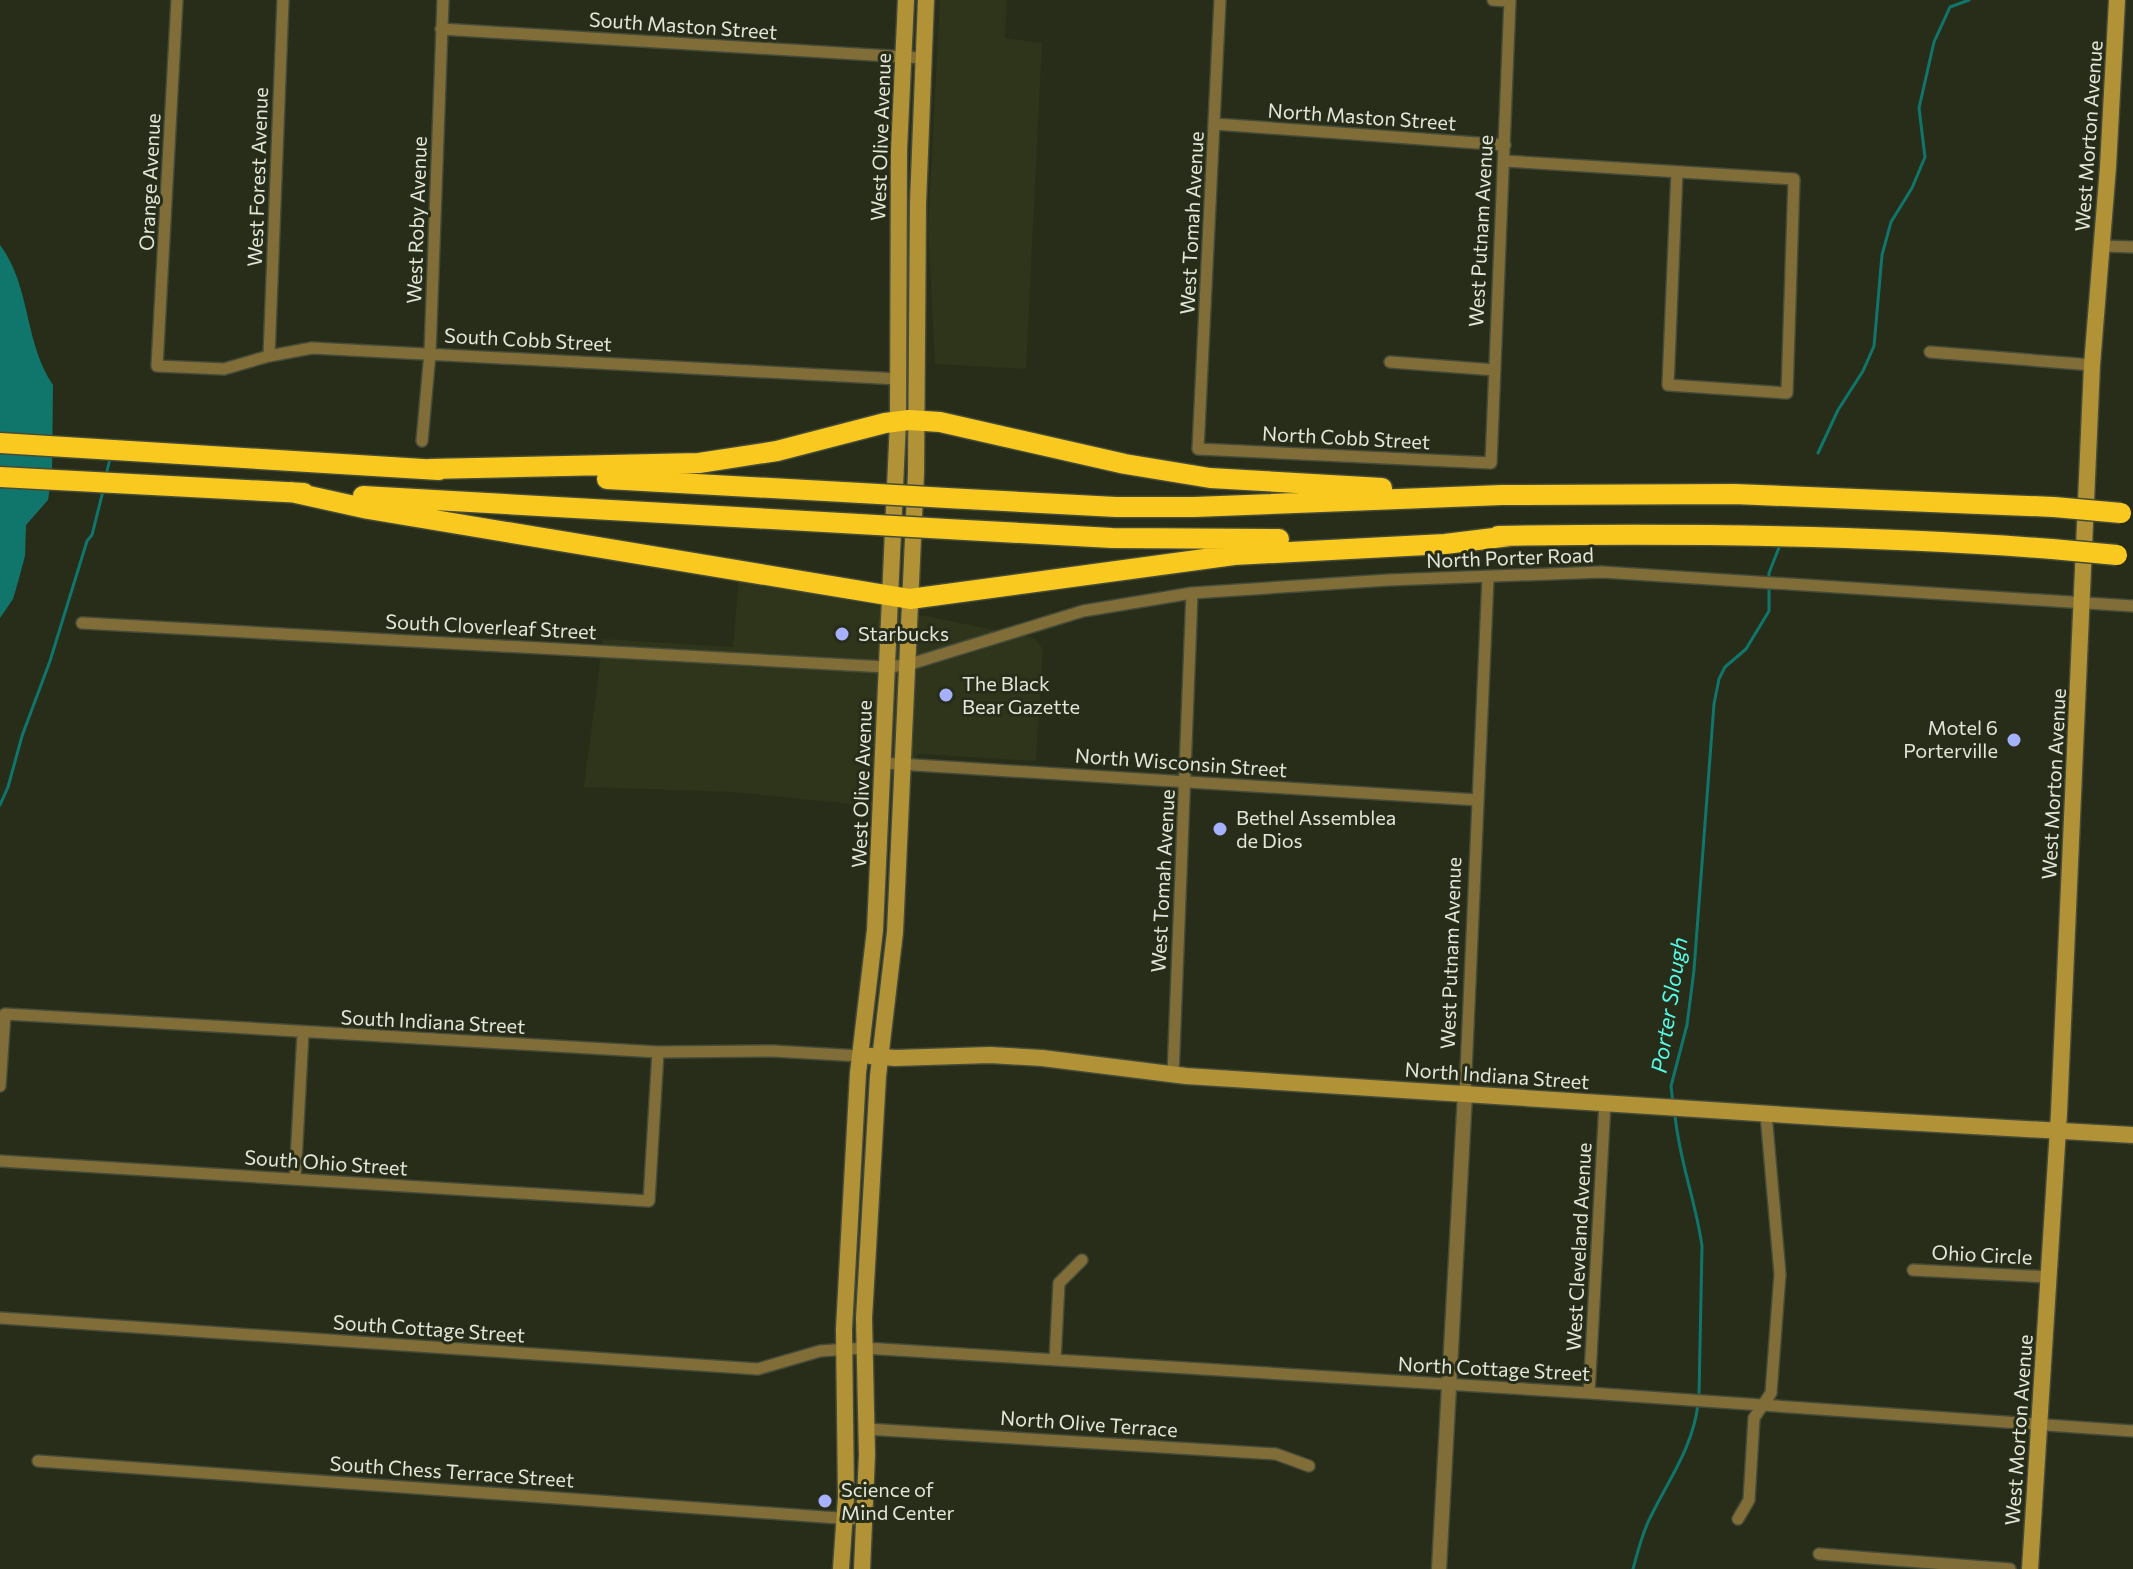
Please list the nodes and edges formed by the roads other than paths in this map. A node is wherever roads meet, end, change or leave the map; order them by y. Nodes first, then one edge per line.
1 (177, 0) edge
2 (283, 0) edge
3 (443, 0) edge
4 (906, 0) edge
5 (926, 0) edge
6 (1220, 0) edge
7 (1493, 0) edge
8 (2117, 0) edge
9 (1510, 1) edge
10 (441, 29) junction
11 (903, 57) junction
12 (923, 58) junction
13 (1215, 124) junction
14 (1505, 145) junction
15 (1505, 161) junction
16 (1677, 172) junction
17 (2101, 246) junction
18 (2133, 247) edge
19 (898, 256) junction
20 (918, 305) junction
21 (1930, 352) dead end
22 (430, 353) junction
23 (269, 356) junction
24 (1390, 362) dead end
25 (2092, 365) junction
26 (157, 366) joint
27 (1495, 370) junction
28 (899, 379) junction
29 (908, 421) junction
30 (422, 441) dead end
31 (0, 443) edge
32 (1198, 449) joint
33 (1491, 463) joint
34 (429, 469) junction
35 (0, 477) edge
36 (291, 492) junction
37 (1502, 495) junction
38 (2127, 514) edge
39 (1510, 536) junction
40 (2125, 556) edge
41 (1488, 578) junction
42 (1192, 593) junction
43 (900, 598) junction
44 (2083, 602) junction
45 (2133, 606) edge
46 (82, 623) dead end
47 (897, 666) junction
48 (883, 763) junction
49 (903, 764) junction
50 (1186, 782) junction
51 (1478, 800) junction
52 (303, 1033) junction
53 (658, 1052) junction
54 (860, 1056) junction
55 (880, 1057) junction
56 (1173, 1075) junction
57 (0, 1086) edge
58 (1465, 1094) junction
59 (1605, 1103) junction
60 (1766, 1114) junction
61 (2058, 1131) junction
62 (2133, 1135) edge
63 (0, 1161) edge
64 (295, 1179) junction
65 (1082, 1260) dead end
66 (1913, 1270) dead end
67 (2049, 1277) junction
68 (0, 1318) edge
69 (853, 1348) junction
70 (1055, 1360) junction
71 (1449, 1385) junction
72 (1589, 1393) junction
73 (1762, 1404) junction
74 (2039, 1424) junction
75 (866, 1429) junction
76 (2133, 1431) edge
77 (38, 1461) dead end
78 (1309, 1466) dead end
79 (844, 1518) junction
80 (864, 1519) junction
81 (1738, 1519) dead end
82 (1819, 1554) dead end
83 (841, 1569) edge
84 (862, 1569) edge
85 (1439, 1569) edge
86 (2010, 1569) edge
87 (2030, 1569) edge

1 - 26 street, Orange Avenue
2 - 23 street, West Forest Avenue
3 - 10 street, West Roby Avenue
4 - 11 main road, West Olive Avenue
5 - 12 main road, West Olive Avenue
6 - 13 street, West Tomah Avenue
7 - 9 street
8 - 17 main road, West Morton Avenue
9 - 14 street, West Putnam Avenue
10 - 11 street, South Maston Street
10 - 22 street, West Roby Avenue
11 - 12 street, South Maston Street
11 - 19 main road, West Olive Avenue
12 - 20 main road, West Olive Avenue
13 - 14 street, North Maston Street
13 - 32 street, West Tomah Avenue
14 - 15 street, West Putnam Avenue
15 - 16 street
15 - 27 street, West Putnam Avenue
16 - 16 street
17 - 18 street
17 - 25 main road, West Morton Avenue
19 - 20 main road
19 - 28 main road, West Olive Avenue
20 - 29 main road, West Olive Avenue
21 - 25 street
22 - 23 street, South Cobb Street
22 - 28 street, South Cobb Street
22 - 30 street, West Roby Avenue
23 - 26 street, South Cobb Street
24 - 27 street
25 - 44 main road, West Morton Avenue
27 - 33 street, West Putnam Avenue
28 - 29 main road, West Olive Avenue
29 - 34 highway
29 - 37 highway
29 - 43 main road, West Olive Avenue
31 - 34 highway
32 - 33 street, North Cobb Street
34 - 37 highway, bridge
35 - 36 highway
36 - 39 highway, bridge
36 - 43 highway
37 - 38 highway, bridge
39 - 40 highway, bridge
39 - 43 highway
41 - 42 street, North Porter Road
41 - 44 street, North Porter Road
41 - 51 street, West Putnam Avenue
42 - 47 street, North Porter Road
42 - 50 street, West Tomah Avenue
43 - 47 main road, West Olive Avenue
44 - 45 street, North Porter Road
44 - 61 main road, West Morton Avenue
46 - 47 street, South Cloverleaf Street
47 - 48 main road, West Olive Avenue
47 - 49 main road, West Olive Avenue
48 - 49 street, North Wisconsin Street
48 - 54 main road, West Olive Avenue
49 - 50 street, North Wisconsin Street
49 - 55 main road, West Olive Avenue
50 - 51 street, North Wisconsin Street
50 - 56 street, West Tomah Avenue
51 - 58 street, West Putnam Avenue
52 - 53 street, South Indiana Street
52 - 57 street, South Indiana Street
52 - 64 street
53 - 54 street, South Indiana Street
53 - 64 street, South Ohio Street
54 - 55 main road, North Indiana Street
54 - 69 main road, West Olive Avenue
55 - 56 main road, North Indiana Street
55 - 69 main road, West Olive Avenue
56 - 58 main road, North Indiana Street
58 - 59 main road, North Indiana Street
58 - 71 street, West Putnam Avenue
59 - 60 main road, North Indiana Street
59 - 72 street, West Cleveland Avenue
60 - 61 main road, North Indiana Street
60 - 73 street
61 - 62 main road, North Indiana Street
61 - 67 main road, West Morton Avenue
63 - 64 street, South Ohio Street
65 - 70 street
66 - 67 street, Ohio Circle
67 - 74 main road, West Morton Avenue
68 - 69 street, South Cottage Street
69 - 70 street, North Cottage Street
69 - 75 main road, West Olive Avenue
69 - 79 main road, West Olive Avenue
70 - 71 street, North Cottage Street
71 - 72 street, North Cottage Street
71 - 85 street, West Putnam Avenue
72 - 73 street, North Cottage Street
73 - 74 street, North Cottage Street
73 - 81 street
74 - 76 street, North Cottage Street
74 - 87 main road, West Morton Avenue
75 - 78 street, North Olive Terrace
75 - 80 main road, West Olive Avenue
77 - 79 street, South Chess Terrace Street
79 - 80 street, South Chess Terrace Street
79 - 83 main road, West Olive Avenue
80 - 84 main road, West Olive Avenue
82 - 86 street

